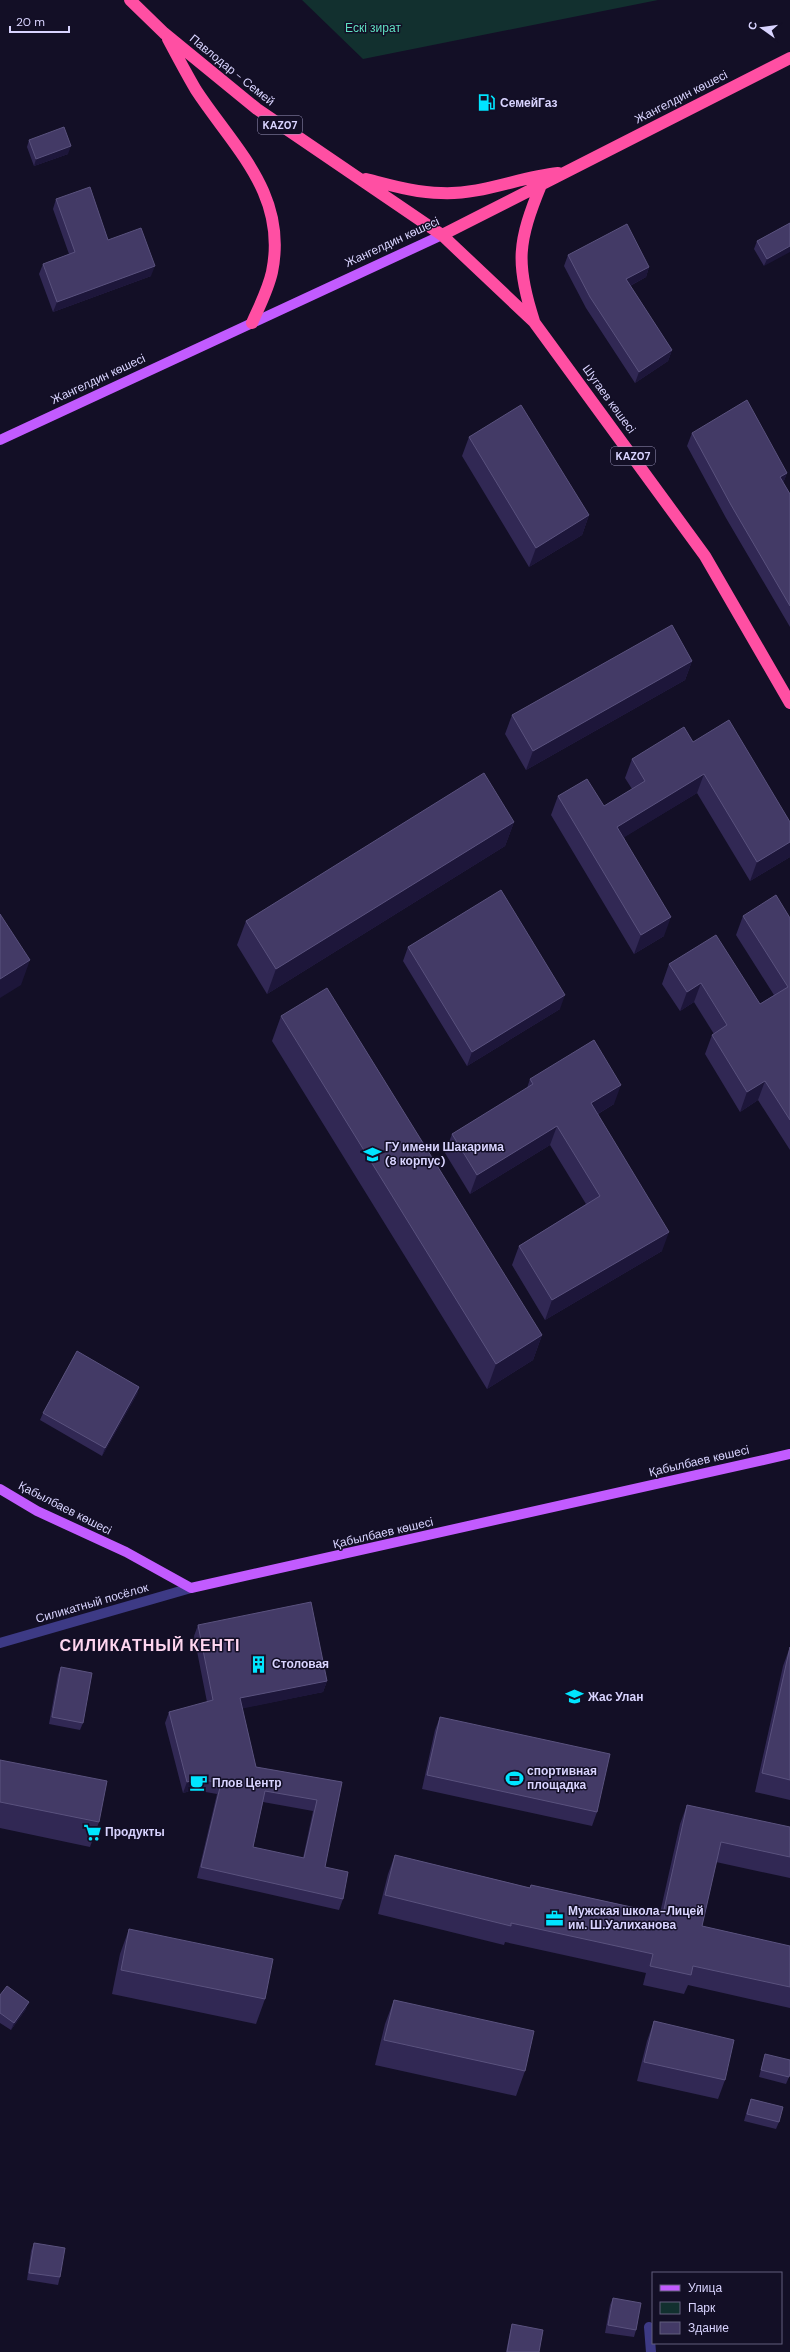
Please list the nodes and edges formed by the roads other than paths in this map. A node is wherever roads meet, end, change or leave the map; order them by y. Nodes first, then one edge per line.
1 (130, 0) edge
2 (164, 33) junction
3 (790, 58) edge
4 (567, 171) junction
5 (361, 178) junction
6 (541, 185) junction
7 (442, 235) junction
8 (534, 322) junction
9 (252, 323) junction
10 (0, 440) edge
11 (790, 703) edge
12 (790, 1454) edge
13 (0, 1489) edge
14 (191, 1588) junction
15 (0, 1643) edge
16 (650, 2327) dead end
17 (651, 2352) edge

1 - 2 highway, Павлодар - Семей / KAZ07
2 - 5 highway, Павлодар - Семей / KAZ07
2 - 9 highway
3 - 4 highway, Жангелдин көшесі
4 - 5 highway
4 - 6 highway, Жангелдин көшесі
5 - 7 highway, Павлодар - Семей / KAZ07
6 - 7 highway, Жангелдин көшесі
6 - 8 highway
7 - 8 highway, Шугаев көшесі / KAZ07
7 - 9 main road, Жангелдин көшесі
8 - 11 highway, Шугаев көшесі / KAZ07
9 - 10 main road, Жангелдин көшесі
12 - 14 main road, Қабылбаев көшесі
13 - 14 main road, Қабылбаев көшесі
14 - 15 street, Силикатный посёлок
16 - 17 street

